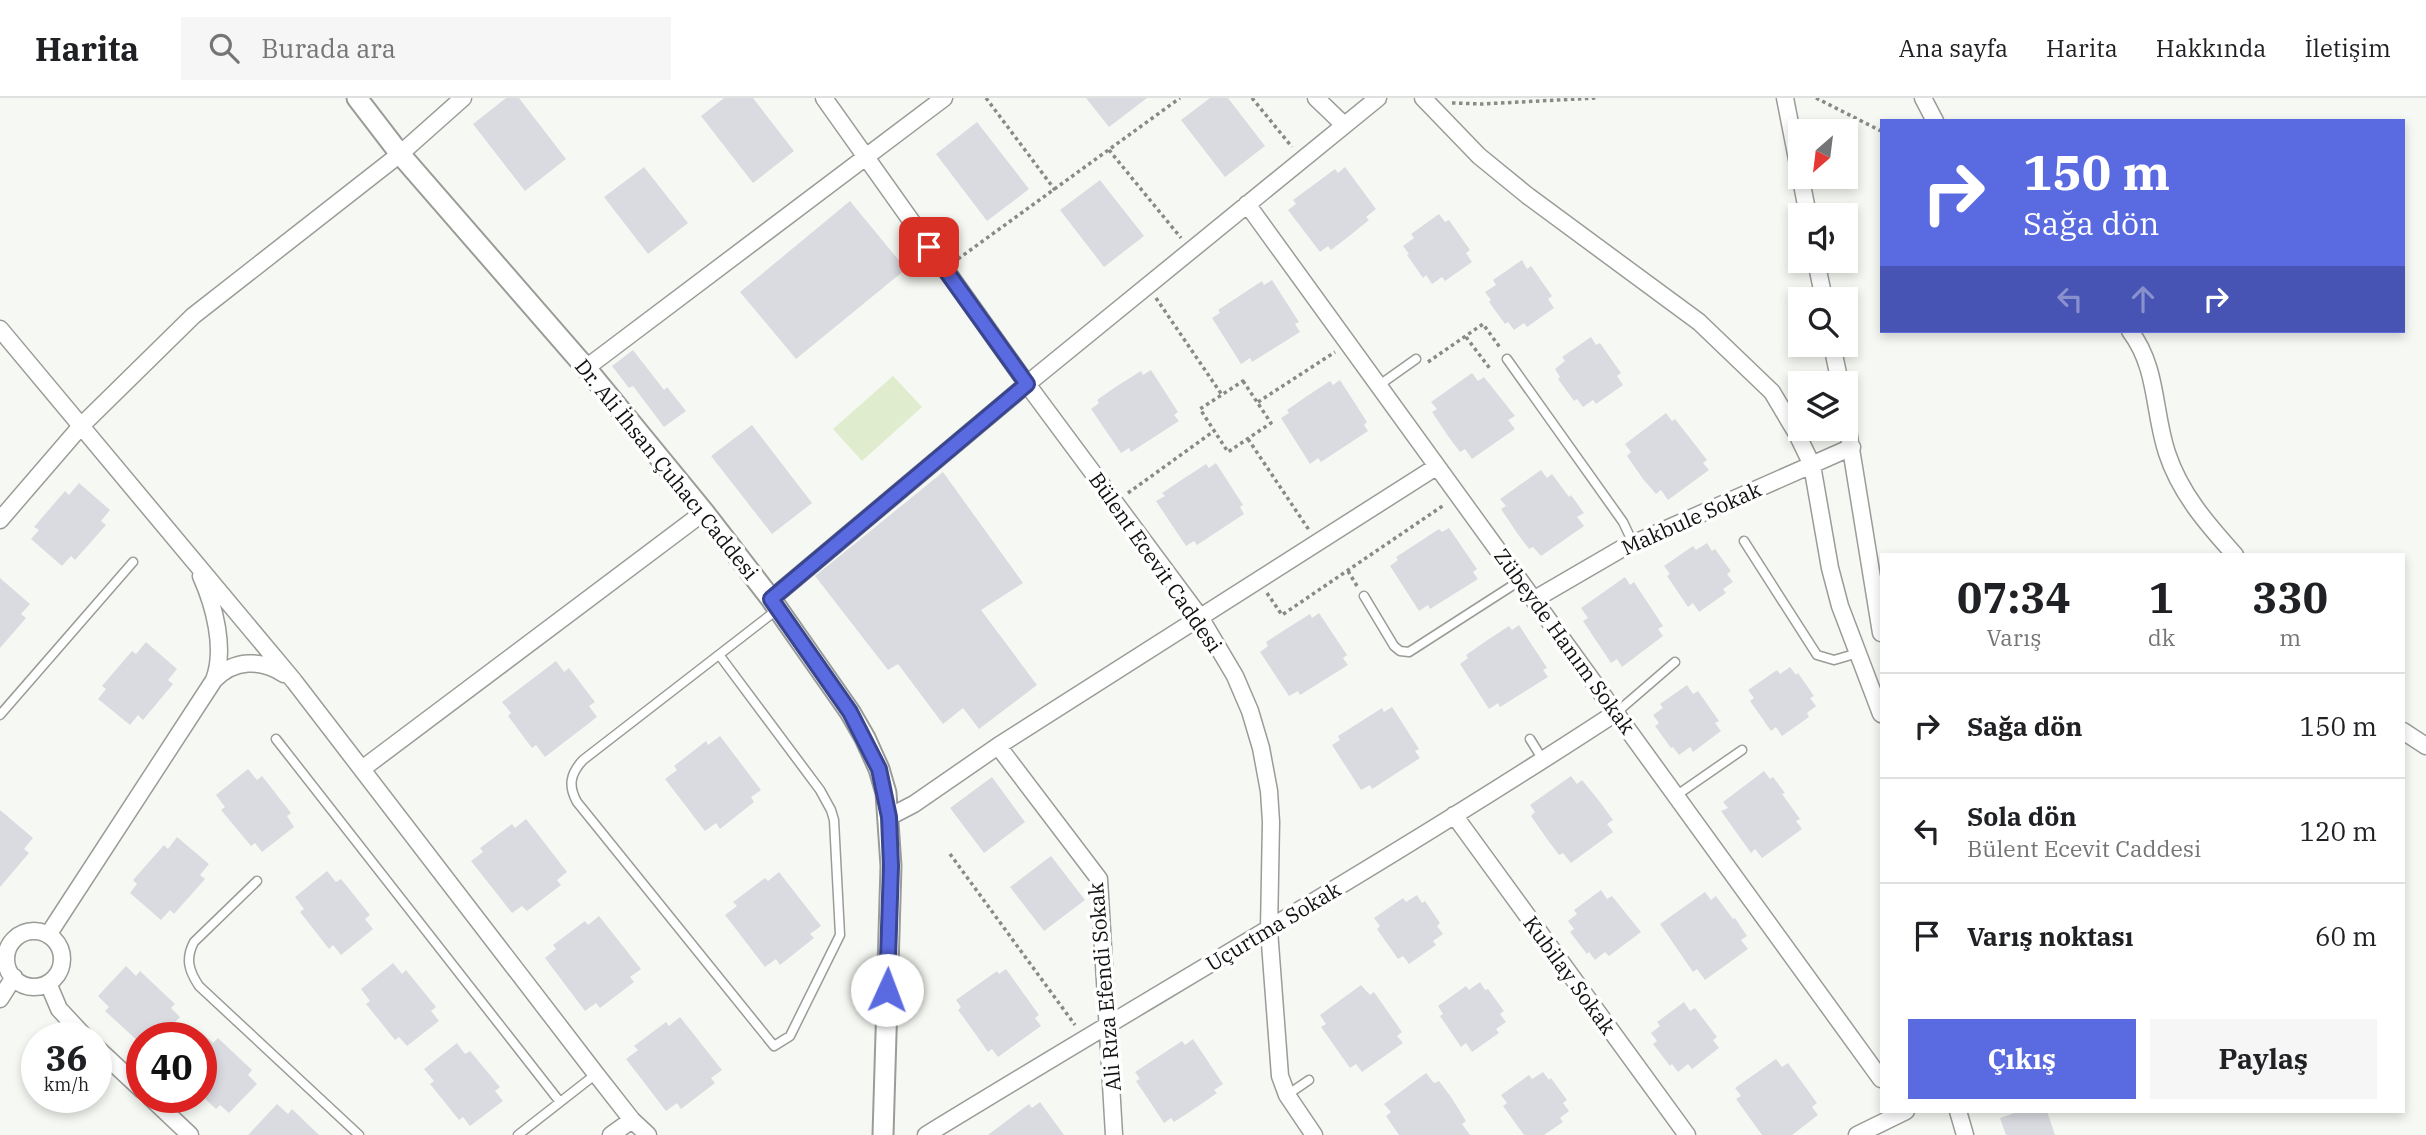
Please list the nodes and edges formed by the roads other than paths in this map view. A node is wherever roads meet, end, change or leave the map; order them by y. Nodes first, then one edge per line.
1 (357, 98) edge
2 (463, 98) edge
3 (824, 98) edge
4 (944, 98) edge
5 (1316, 98) edge
6 (1378, 98) edge
7 (1423, 98) edge
8 (1785, 98) edge
9 (1923, 98) edge
10 (1934, 119) edge
11 (1344, 125) junction
12 (400, 154) junction
13 (864, 157) junction
14 (1806, 203) edge
15 (1247, 204) junction
16 (0, 329) edge
17 (2131, 333) edge
18 (1416, 359) dead end
19 (1507, 359) road end
20 (586, 368) junction
21 (1027, 384) junction
22 (1378, 386) junction
23 (81, 426) junction
24 (1851, 441) edge
25 (1852, 447) junction
26 (1812, 465) junction
27 (1436, 467) junction
28 (704, 512) junction
29 (0, 520) edge
30 (1744, 541) dead end
31 (1633, 543) junction
32 (2233, 553) edge
33 (193, 559) junction
34 (133, 562) dead end
35 (1521, 580) junction
36 (1364, 596) road end
37 (1535, 599) junction
38 (774, 604) junction
39 (1200, 617) junction
40 (1880, 627) edge
41 (1858, 653) junction
42 (720, 656) junction
43 (1675, 662) dead end
44 (214, 680) junction
45 (294, 681) junction
46 (1880, 711) edge
47 (1616, 712) junction
48 (0, 715) edge
49 (2405, 732) edge
50 (276, 739) dead end
51 (1530, 739) dead end
52 (998, 746) junction
53 (2426, 746) edge
54 (1742, 750) dead end
55 (1543, 760) junction
56 (362, 769) junction
57 (1677, 795) junction
58 (1454, 815) junction
59 (889, 817) junction
60 (257, 881) dead end
61 (1269, 930) junction
62 (48, 935) junction
63 (4, 949) edge
64 (13, 977) junction
65 (48, 983) junction
66 (0, 999) edge
67 (71, 1022) edge
68 (1109, 1023) junction
69 (112, 1062) edge
70 (596, 1074) junction
71 (126, 1075) edge
72 (1880, 1078) edge
73 (1309, 1080) dead end
74 (1287, 1096) junction
75 (560, 1102) junction
76 (167, 1113) edge
77 (1901, 1113) edge
78 (1959, 1113) edge
79 (632, 1120) junction
80 (190, 1135) edge
81 (359, 1135) edge
82 (518, 1135) edge
83 (611, 1135) edge
84 (648, 1135) edge
85 (883, 1135) edge
86 (926, 1135) edge
87 (1114, 1135) edge
88 (1314, 1135) edge
89 (1687, 1135) edge
90 (1857, 1135) edge
91 (1965, 1135) edge

1 - 12 street, Dr. Ali İhsan Çuhacı Caddesi
2 - 12 street
3 - 13 street, Bülent Ecevit Caddesi
4 - 13 street
5 - 11 street
6 - 11 street
7 - 26 street
8 - 14 street
9 - 10 street
11 - 15 street
12 - 20 street, Dr. Ali İhsan Çuhacı Caddesi
12 - 23 street
13 - 20 street
13 - 21 street, Bülent Ecevit Caddesi
15 - 21 street
15 - 22 street, Zübeyde Hanım Sokak
16 - 23 street
17 - 32 street
18 - 22 lane
19 - 31 lane
20 - 28 street, Dr. Ali İhsan Çuhacı Caddesi
21 - 38 street
21 - 39 street, Bülent Ecevit Caddesi
22 - 27 street, Zübeyde Hanım Sokak
23 - 29 street
23 - 33 street
24 - 25 street
25 - 26 street, Makbule Sokak
25 - 40 street
26 - 31 street, Makbule Sokak
26 - 41 street
27 - 35 street, Zübeyde Hanım Sokak
27 - 39 street
28 - 38 street, Dr. Ali İhsan Çuhacı Caddesi
28 - 56 street
30 - 41 lane
31 - 37 street, Makbule Sokak
33 - 44 street
33 - 45 street
34 - 48 lane
35 - 36 lane
35 - 37 street, Zübeyde Hanım Sokak
37 - 47 street, Zübeyde Hanım Sokak
38 - 42 lane
38 - 59 street, Dr. Ali İhsan Çuhacı Caddesi
39 - 52 street
39 - 61 street, Bülent Ecevit Caddesi
41 - 46 street
42 - 42 lane
43 - 47 lane
44 - 45 street
44 - 62 street
45 - 56 street
47 - 55 street, Uçurtma Sokak
47 - 57 street, Zübeyde Hanım Sokak
49 - 53 street
50 - 75 lane
51 - 55 lane
52 - 59 street
52 - 68 street, Ali Rıza Efendi Sokak
54 - 57 lane
55 - 58 street, Uçurtma Sokak
56 - 70 street
57 - 72 street, Zübeyde Hanım Sokak
58 - 61 street, Uçurtma Sokak
58 - 89 street, Kubilay Sokak
59 - 85 street, Dr. Ali İhsan Çuhacı Caddesi
60 - 81 lane
61 - 68 street, Uçurtma Sokak
61 - 74 street, Bülent Ecevit Caddesi
62 - 63 street
62 - 65 street
63 - 64 street
64 - 65 street
64 - 66 street
65 - 67 street
68 - 86 street, Uçurtma Sokak
68 - 87 street, Ali Rıza Efendi Sokak
69 - 71 street
70 - 75 lane
70 - 79 street
73 - 74 lane
74 - 88 street, Bülent Ecevit Caddesi
75 - 82 lane
76 - 80 street
77 - 90 street
78 - 91 street
79 - 83 street
79 - 84 street

